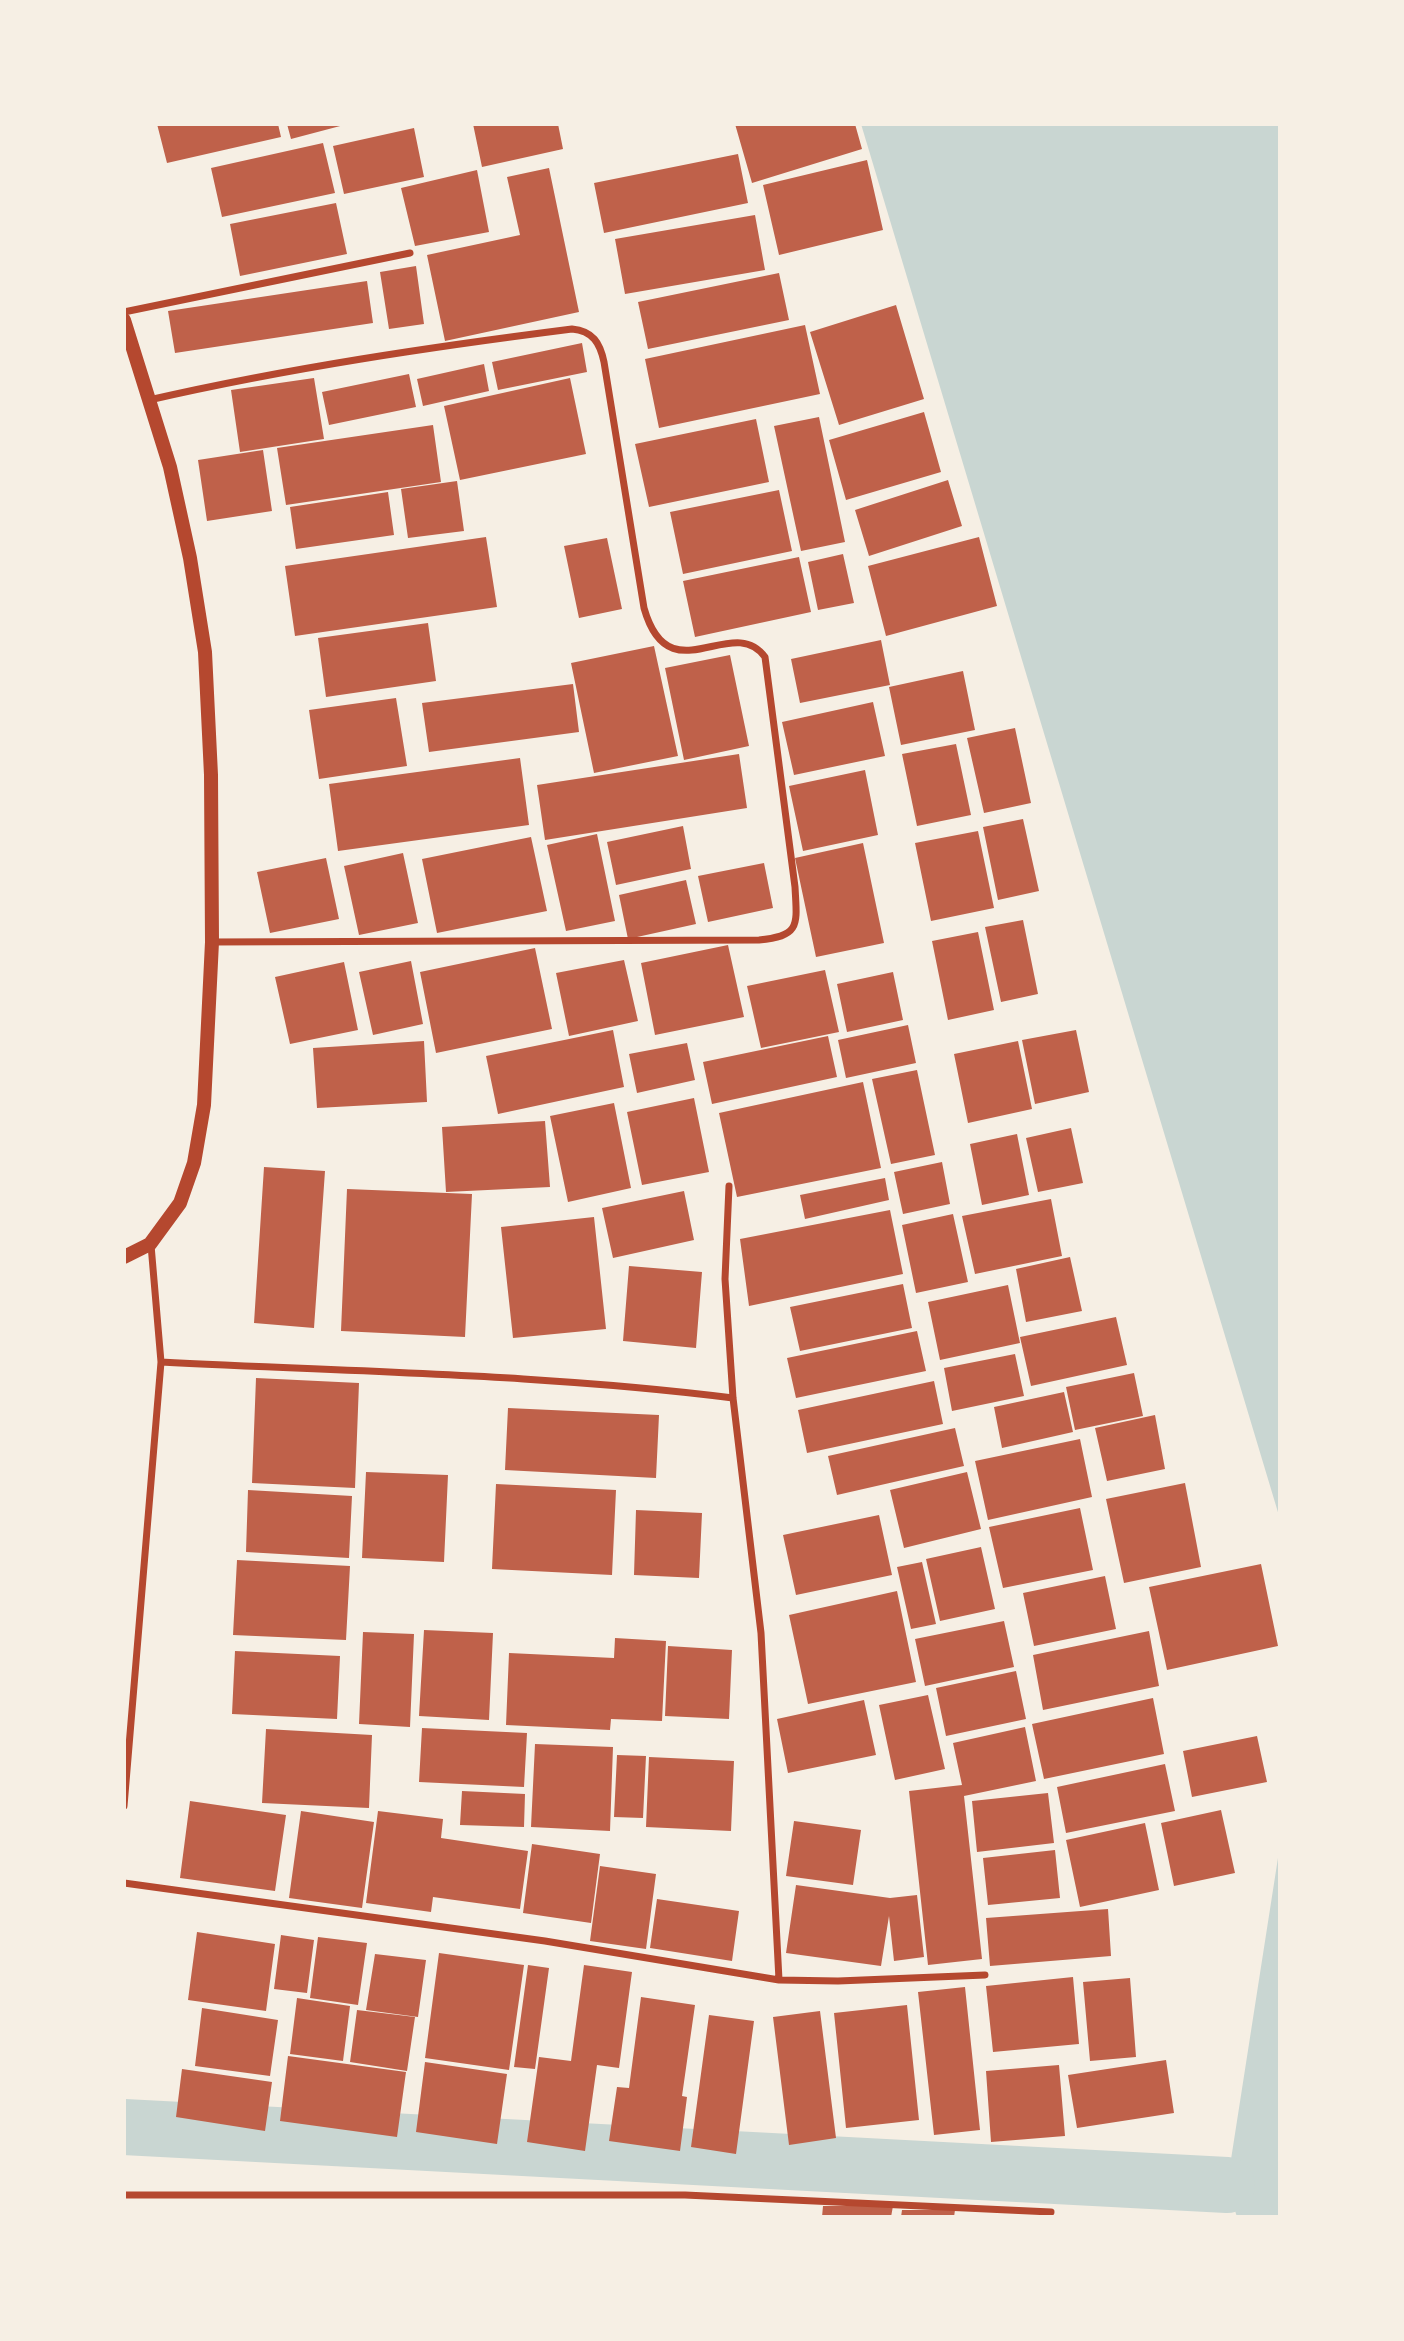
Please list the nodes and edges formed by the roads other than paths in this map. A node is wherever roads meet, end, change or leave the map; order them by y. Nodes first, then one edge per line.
1 (410, 253) dead end
2 (124, 312) edge
3 (124, 320) edge
4 (149, 400) junction
5 (212, 942) junction
6 (729, 1186) dead end
7 (150, 1244) junction
8 (124, 1256) edge
9 (161, 1362) junction
10 (733, 1398) junction
11 (124, 1806) edge
12 (124, 1883) edge
13 (985, 1975) dead end
14 (779, 1980) junction
15 (124, 2195) edge
16 (1051, 2212) dead end

1 - 2 street
3 - 4 main road
4 - 5 main road
4 - 5 street
5 - 7 main road
6 - 10 street
7 - 8 main road
7 - 9 street
9 - 10 street
9 - 11 street
10 - 14 street
12 - 14 street
13 - 14 street
15 - 16 street

